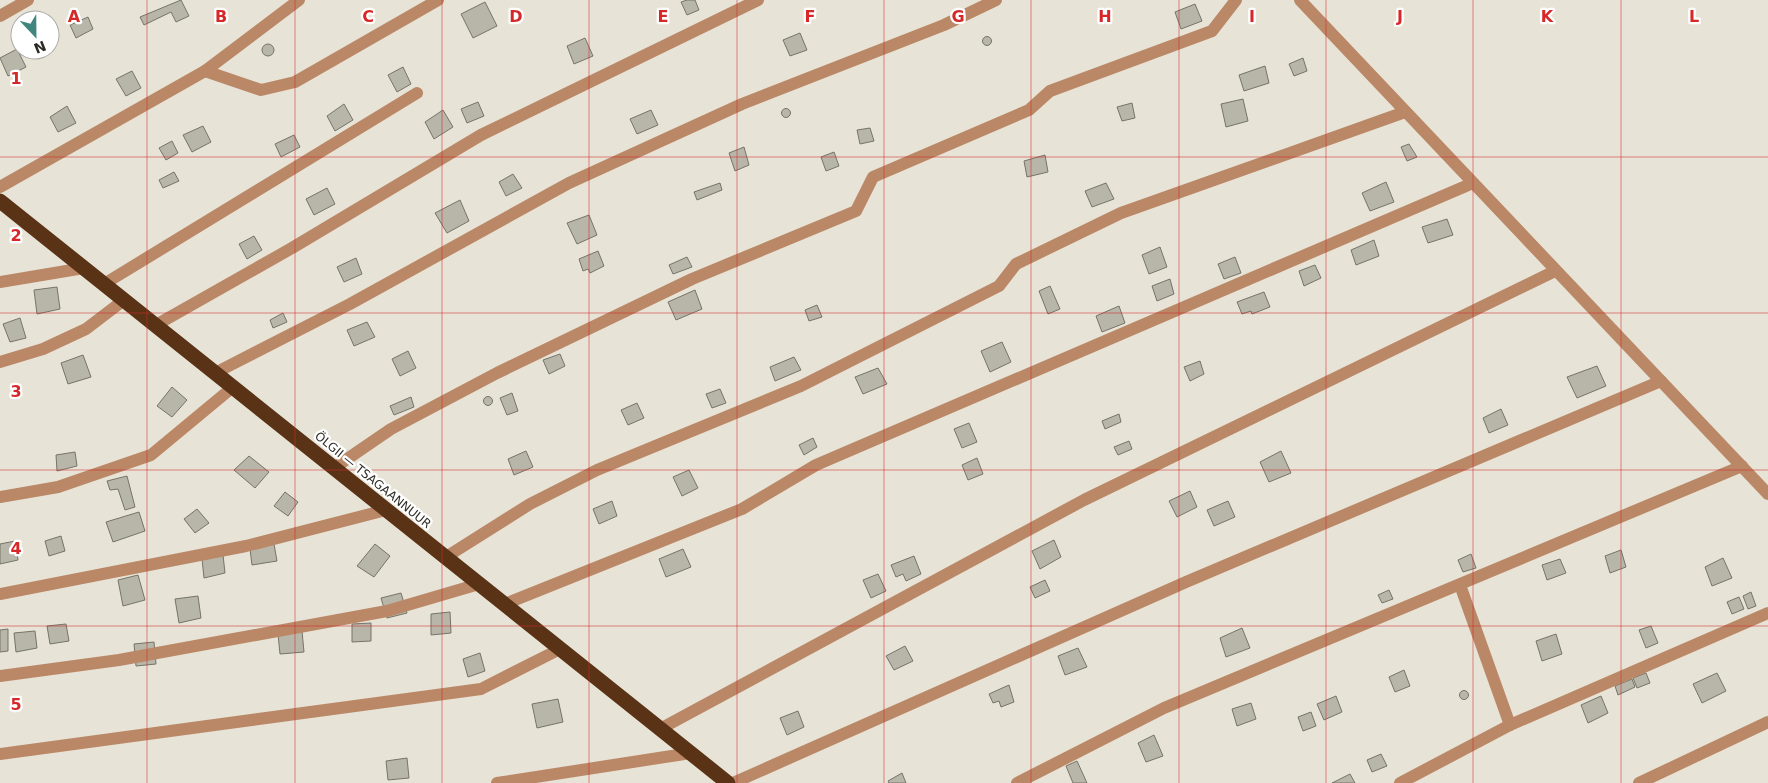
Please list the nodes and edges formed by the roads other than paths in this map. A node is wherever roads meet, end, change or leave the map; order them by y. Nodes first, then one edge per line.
1 (28, 0) edge
2 (299, 0) edge
3 (438, 0) edge
4 (758, 0) edge
5 (996, 0) edge
6 (1236, 0) edge
7 (1300, 0) edge
8 (0, 16) edge
9 (205, 71) junction
10 (418, 93) dead end
11 (1405, 112) junction
12 (1473, 183) junction
13 (0, 188) edge
14 (1, 203) edge
15 (84, 268) junction
16 (1555, 271) junction
17 (0, 282) edge
18 (104, 284) junction
19 (124, 300) junction
20 (156, 325) junction
21 (0, 362) edge
22 (215, 373) junction
23 (1662, 381) junction
24 (234, 388) junction
25 (1742, 466) junction
26 (334, 468) junction
27 (1768, 494) edge
28 (0, 497) edge
29 (386, 510) junction
30 (446, 557) junction
31 (479, 584) junction
32 (1460, 584) junction
33 (0, 594) edge
34 (505, 604) junction
35 (1768, 613) edge
36 (560, 648) junction
37 (0, 676) edge
38 (1768, 722) edge
39 (1510, 725) junction
40 (660, 729) junction
41 (691, 753) junction
42 (0, 754) edge
43 (497, 783) edge
44 (728, 783) edge
45 (733, 783) edge
46 (1016, 783) edge
47 (1400, 783) edge
48 (1639, 783) edge

1 - 8 street
2 - 9 street
3 - 9 street
4 - 20 street
5 - 22 street
6 - 26 street
7 - 11 street
9 - 13 street
10 - 18 street
11 - 12 street
11 - 30 street
12 - 16 street
12 - 34 street
14 - 15 highway, ÖLGII — TSAGAANNUUR
15 - 17 street
15 - 18 highway, ÖLGII — TSAGAANNUUR
16 - 23 street
16 - 40 street
18 - 19 highway, ÖLGII — TSAGAANNUUR
19 - 20 highway, ÖLGII — TSAGAANNUUR
19 - 21 street
20 - 22 highway, ÖLGII — TSAGAANNUUR
22 - 24 highway, ÖLGII — TSAGAANNUUR
23 - 25 street
23 - 45 street
24 - 26 highway, ÖLGII — TSAGAANNUUR
24 - 28 street
25 - 27 street
25 - 32 street
26 - 29 highway, ÖLGII — TSAGAANNUUR
29 - 30 highway, ÖLGII — TSAGAANNUUR
29 - 33 street
30 - 31 highway, ÖLGII — TSAGAANNUUR
31 - 34 highway, ÖLGII — TSAGAANNUUR
31 - 37 street
32 - 39 street
32 - 46 street
34 - 36 highway, ÖLGII — TSAGAANNUUR
35 - 39 street
36 - 40 highway, ÖLGII — TSAGAANNUUR
36 - 42 street
38 - 48 street
39 - 47 street
40 - 41 highway, ÖLGII — TSAGAANNUUR
41 - 43 street
41 - 44 highway, ÖLGII — TSAGAANNUUR

